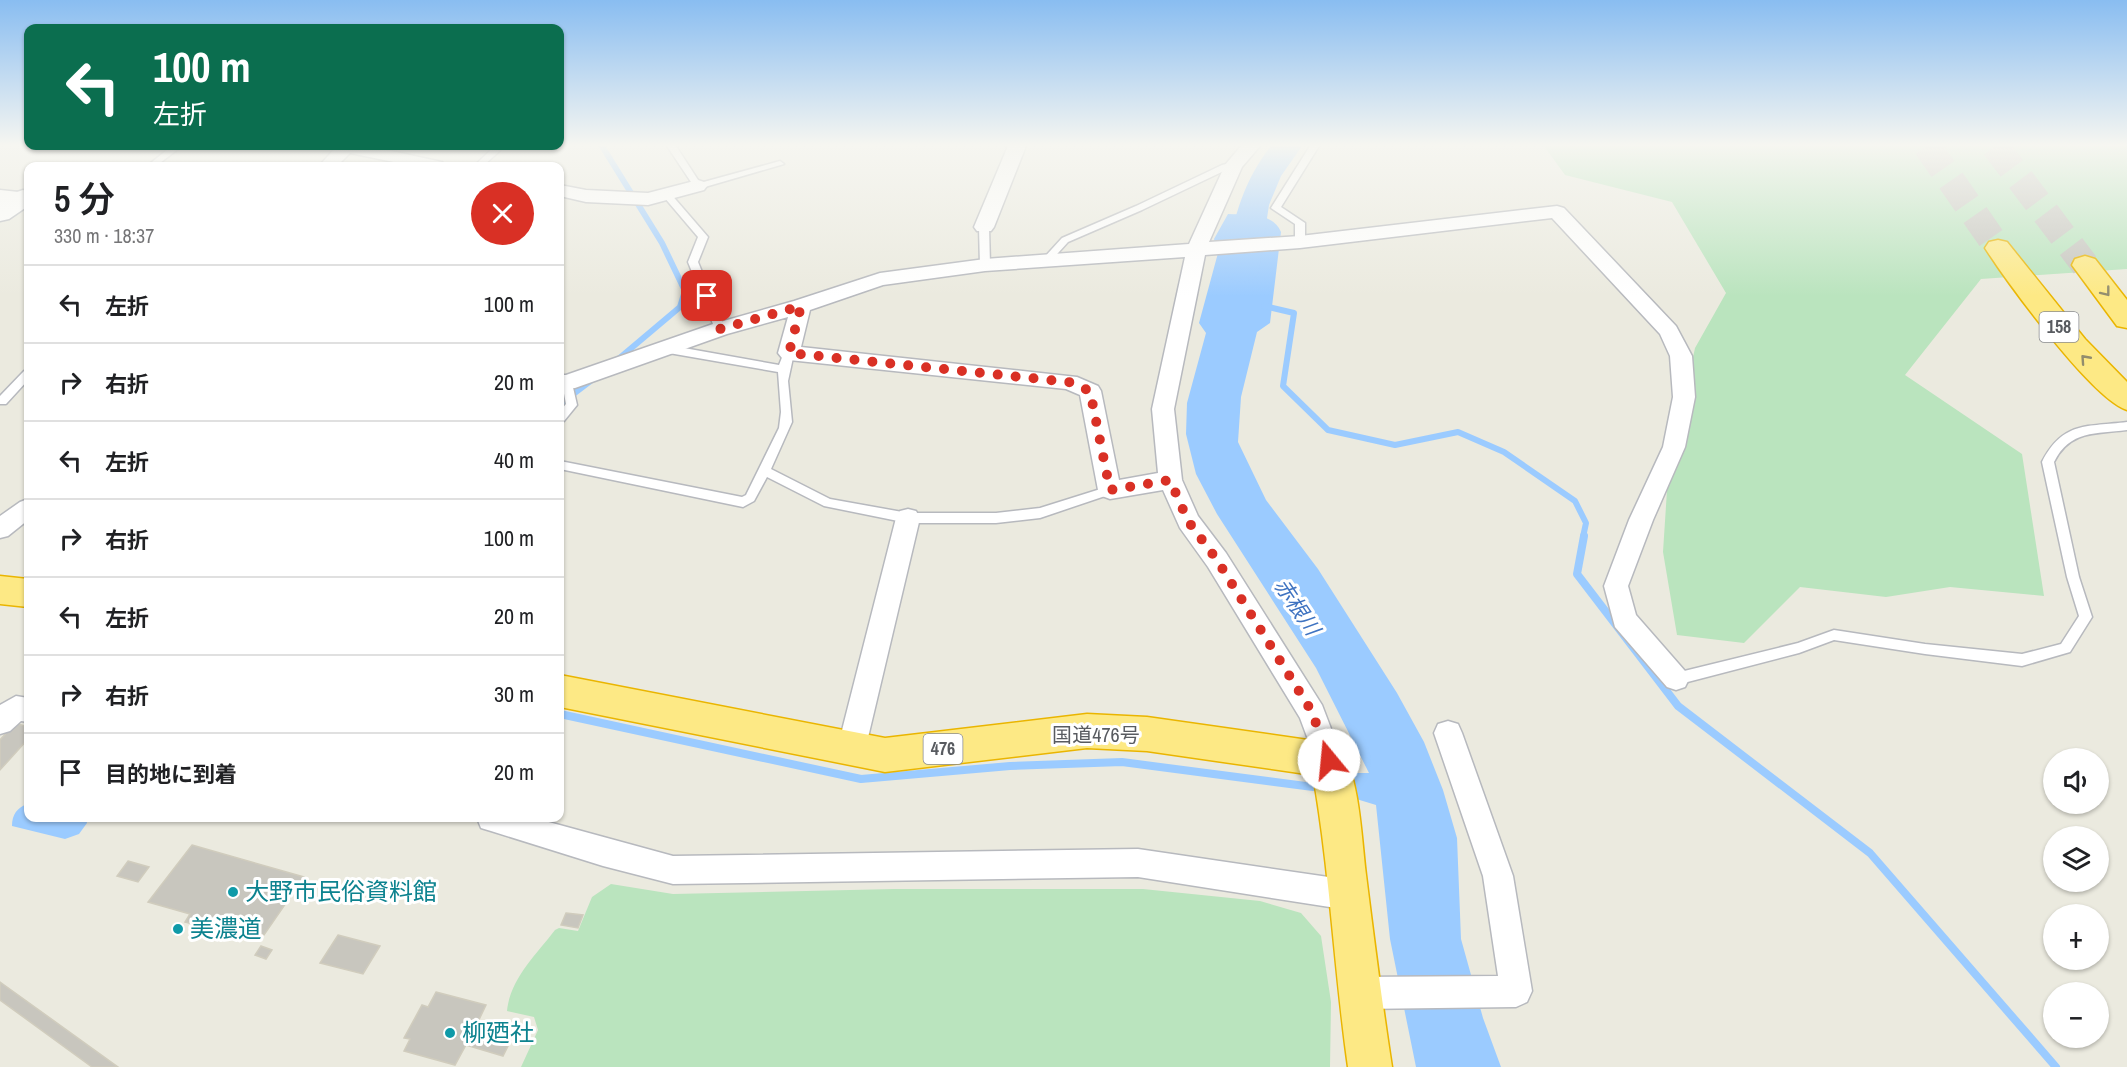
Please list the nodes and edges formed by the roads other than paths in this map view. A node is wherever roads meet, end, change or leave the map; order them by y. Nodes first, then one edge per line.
1 (585, 196) edge
2 (663, 196) edge
3 (669, 196) edge
4 (997, 196) edge
5 (1165, 196) edge
6 (1223, 196) edge
7 (1284, 196) edge
8 (17, 198) edge
9 (0, 213) edge
10 (984, 227) joint
11 (1294, 243) junction
12 (1998, 248) tunnel mouth
13 (1203, 249) junction
14 (1046, 261) junction
15 (985, 265) junction
16 (2085, 265) tunnel mouth
17 (801, 306) junction
18 (2127, 319) edge
19 (720, 329) junction
20 (667, 349) junction
21 (786, 361) junction
22 (24, 379) edge
23 (564, 382) edge
24 (564, 385) edge
25 (2127, 399) edge
26 (1, 401) edge
27 (564, 414) edge
28 (2127, 426) edge
29 (564, 466) edge
30 (763, 470) junction
31 (1170, 480) junction
32 (1110, 490) junction
33 (24, 511) edge
34 (908, 518) junction
35 (0, 529) edge
36 (0, 590) edge
37 (24, 593) edge
38 (1676, 679) joint
39 (564, 692) edge
40 (24, 709) edge
41 (0, 722) edge
42 (1448, 733) dead end
43 (851, 750) junction
44 (1329, 760) junction
45 (503, 822) edge
46 (1349, 895) junction
47 (1368, 993) junction
48 (1370, 1067) edge

1 - 2 street
3 - 19 lane
4 - 10 street
5 - 14 lane
6 - 13 street
7 - 11 lane
8 - 9 street
10 - 15 lane
11 - 13 street
11 - 38 street
25 -> 12 highway, 158
13 - 14 street
13 - 31 street
14 - 15 street
15 - 17 street
16 -> 18 highway
17 - 19 street
17 - 21 street
19 - 20 street
20 - 21 lane
20 - 23 street
21 - 30 lane
21 - 32 street
22 - 26 lane
24 - 27 lane
28 - 38 lane
29 - 30 lane
30 - 34 lane
31 - 32 street
31 - 44 street
32 - 34 lane
33 - 35 street
34 - 43 street
36 - 37 highway
39 - 43 highway, 国道476号 / 476
40 - 41 street
42 - 47 street
43 - 44 highway, 国道476号 / 476
44 - 46 highway
45 - 46 street
46 - 47 highway
47 - 48 highway

